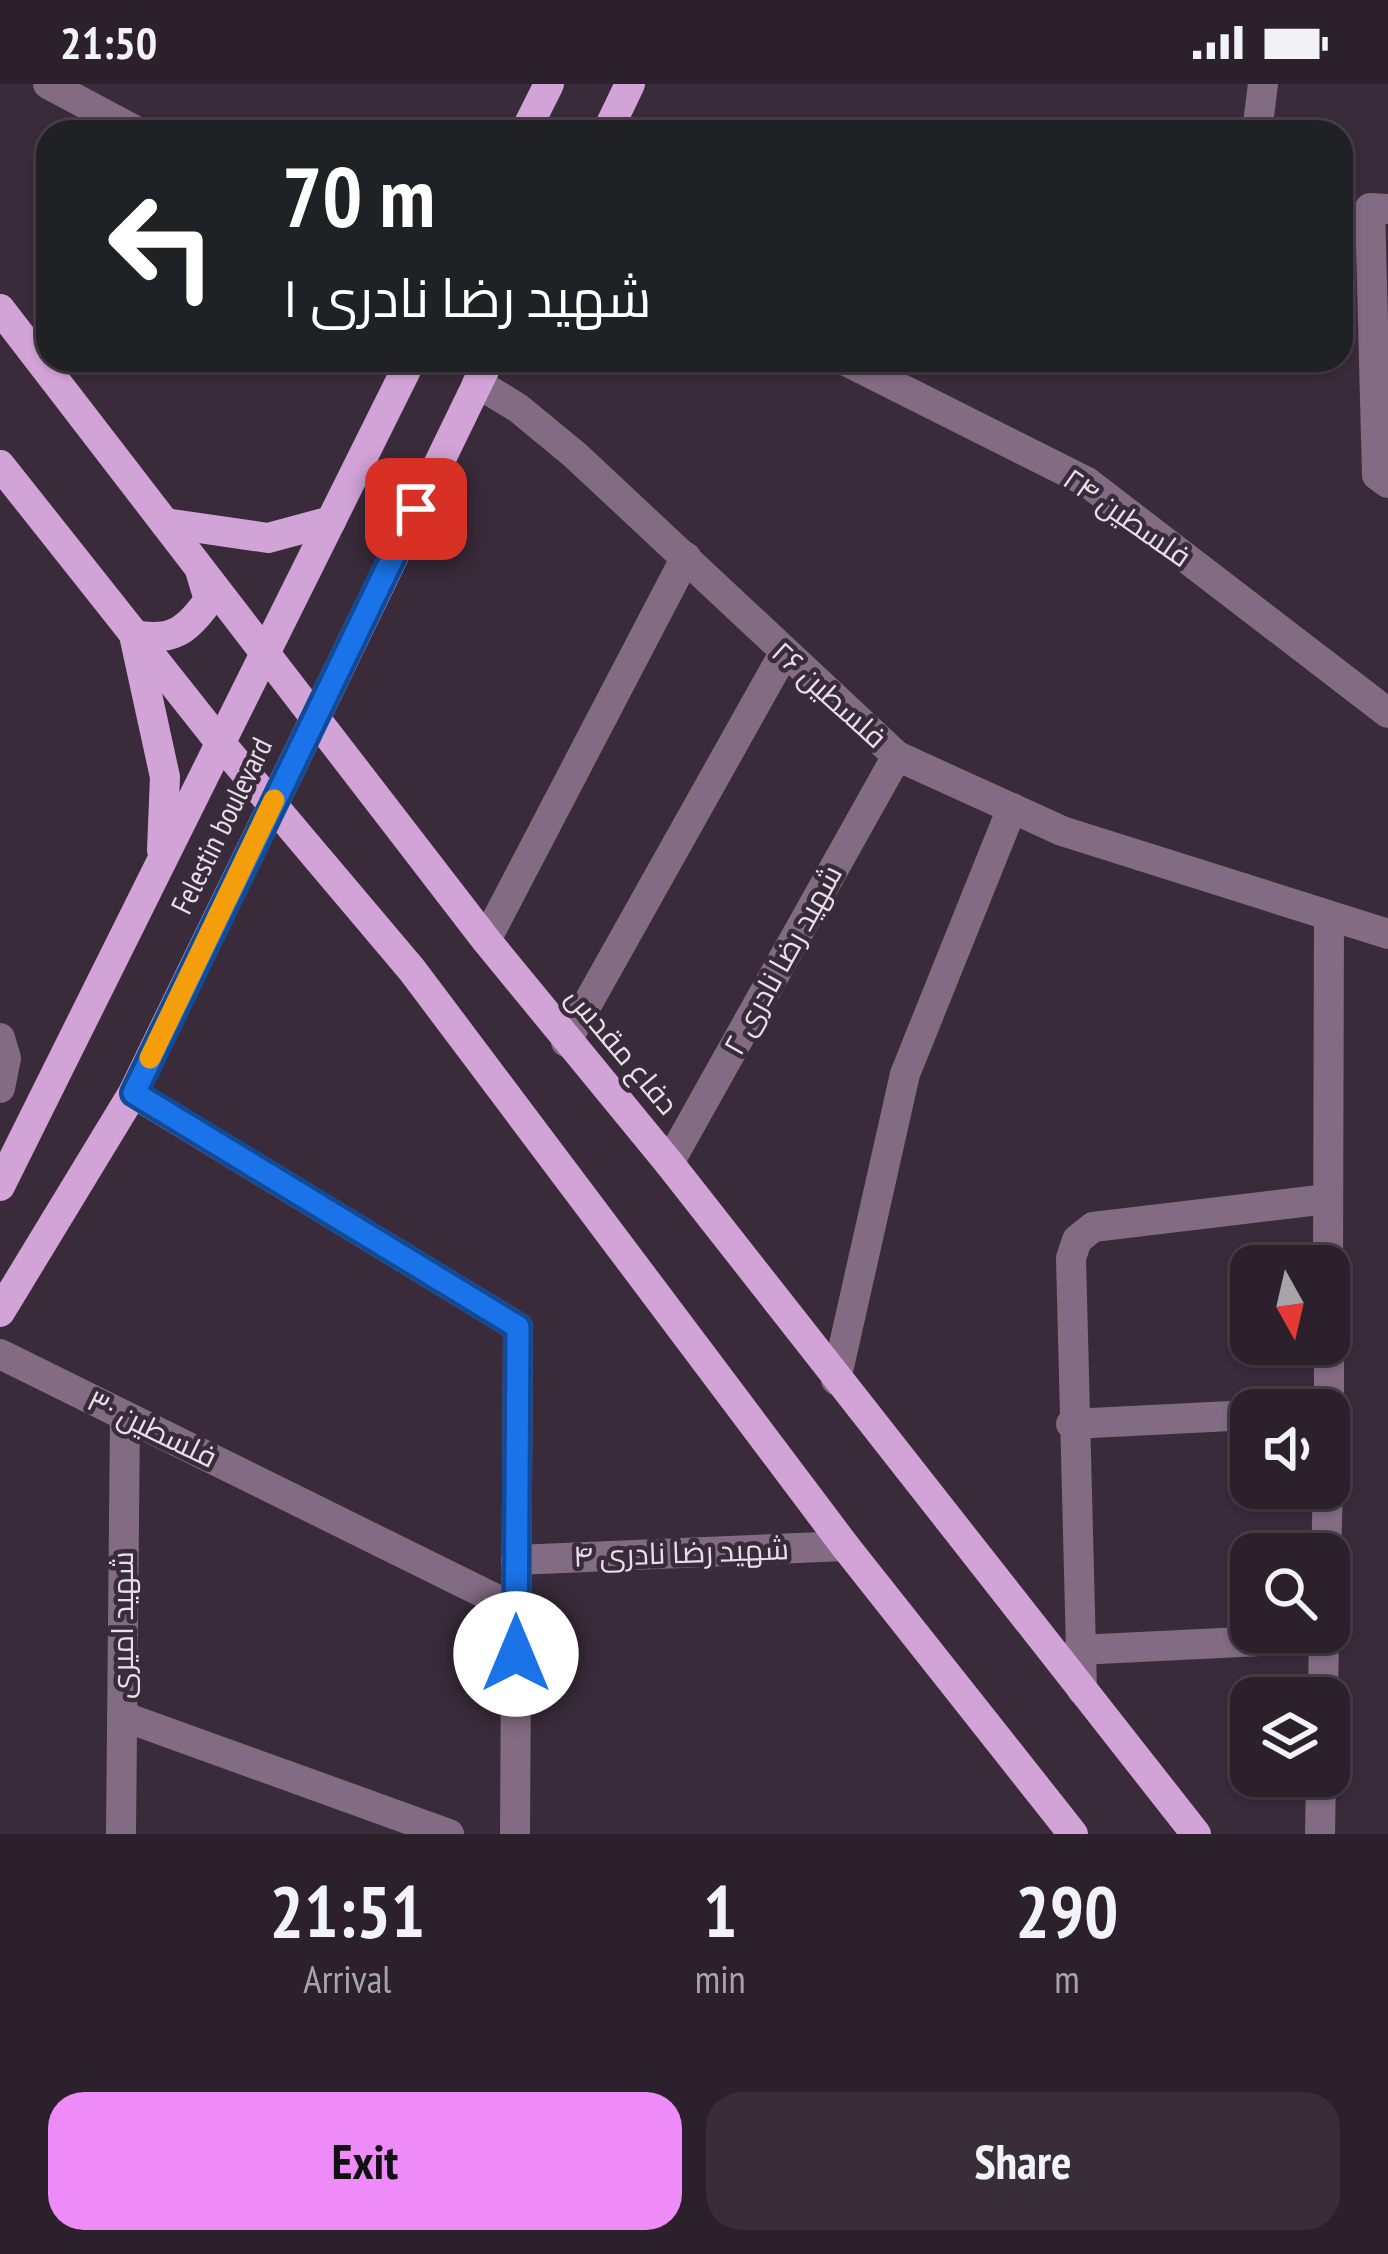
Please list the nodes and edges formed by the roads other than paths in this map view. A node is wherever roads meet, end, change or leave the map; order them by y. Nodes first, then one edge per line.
1 (48, 84) edge
2 (549, 84) edge
3 (630, 84) edge
4 (1264, 84) edge
5 (116, 120) edge
6 (531, 120) edge
7 (613, 120) edge
8 (1259, 120) edge
9 (1388, 208) edge
10 (0, 309) edge
11 (36, 356) edge
12 (49, 372) edge
13 (405, 372) edge
14 (483, 372) edge
15 (868, 372) edge
16 (0, 465) edge
17 (1388, 483) edge
18 (331, 521) junction
19 (165, 523) junction
20 (686, 557) junction
21 (200, 568) junction
22 (134, 635) junction
23 (783, 655) junction
24 (265, 657) junction
25 (1388, 712) edge
26 (315, 718) junction
27 (222, 745) junction
28 (897, 757) junction
29 (273, 802) junction
30 (1012, 808) junction
31 (161, 862) junction
32 (1329, 918) junction
33 (1388, 934) edge
34 (486, 940) junction
35 (0, 1038) edge
36 (566, 1042) junction
37 (0, 1088) edge
38 (134, 1093) junction
39 (669, 1163) junction
40 (0, 1186) edge
41 (1327, 1199) junction
42 (1328, 1245) edge
43 (0, 1312) edge
44 (0, 1354) edge
45 (836, 1380) junction
46 (124, 1416) junction
47 (1230, 1416) edge
48 (1071, 1424) junction
49 (845, 1546) junction
50 (516, 1560) junction
51 (517, 1609) junction
52 (1230, 1641) edge
53 (1078, 1650) junction
54 (1082, 1690) junction
55 (122, 1716) junction
56 (1321, 1797) edge
57 (121, 1834) edge
58 (449, 1834) edge
59 (515, 1834) edge
60 (1072, 1834) edge
61 (1196, 1834) edge
62 (1320, 1834) edge

1 - 5 street
2 - 6 main road
3 - 7 main road
4 - 8 street
9 - 17 street
10 - 11 main road, دفاع مقدس
12 - 19 main road, دفاع مقدس
13 - 18 main road, Felestin boulevard
14 - 20 street, فلسطین ۲۶
14 - 26 main road, Felestin boulevard
15 - 25 street, فلسطین ۲۴
16 - 22 main road
18 - 19 main road
18 - 24 main road, Felestin boulevard
19 - 21 main road, دفاع مقدس
20 - 23 street, فلسطین ۲۶
20 - 34 street
21 - 22 main road
21 - 24 main road, دفاع مقدس
22 - 27 main road
22 - 31 main road
23 - 28 street, فلسطین ۲۶
23 - 36 street
24 - 26 main road, دفاع مقدس
24 - 27 main road, Felestin boulevard
26 - 29 main road, Felestin boulevard
26 - 34 main road, دفاع مقدس
27 - 29 main road
27 - 31 main road, Felestin boulevard
28 - 30 street, فلسطین ۲۶
28 - 39 street, شهید رضا نادری ۲
29 - 38 main road, Felestin boulevard
29 - 49 main road
30 - 32 street, فلسطین ۲۶
30 - 45 street
31 - 40 main road, Felestin boulevard
32 - 33 street, فلسطین ۲۶
32 - 41 street
34 - 36 main road, دفاع مقدس
35 - 37 street
36 - 39 main road, دفاع مقدس
38 - 43 main road, Felestin boulevard
38 - 50 street
39 - 45 main road, دفاع مقدس
41 - 42 street
41 - 48 street
44 - 46 street, فلسطین ۳۰
45 - 54 main road, دفاع مقدس
46 - 51 street, فلسطین ۳۰
46 - 55 street, شهید امیری
47 - 48 street
48 - 53 street
49 - 50 street, شهید رضا نادری ۴
49 - 60 main road
50 - 51 street
51 - 59 street
52 - 53 street
53 - 54 street
54 - 61 main road, دفاع مقدس
55 - 57 street, شهید امیری
55 - 58 street
56 - 62 street

